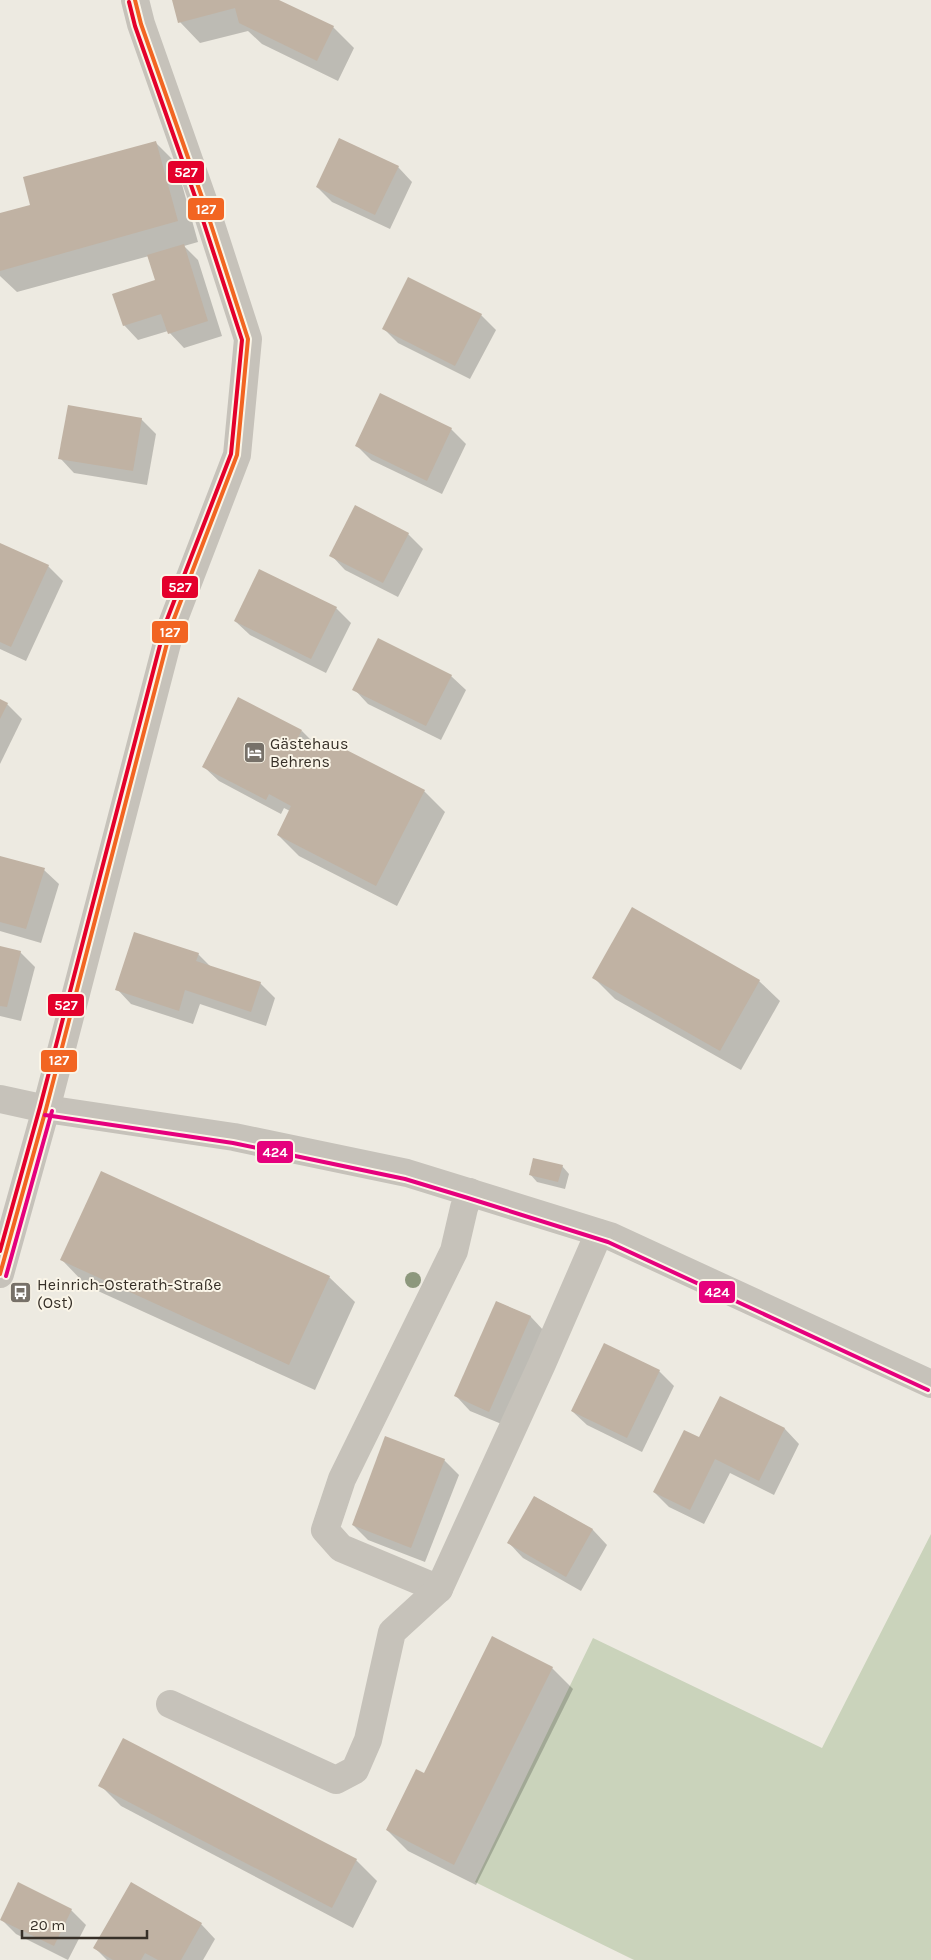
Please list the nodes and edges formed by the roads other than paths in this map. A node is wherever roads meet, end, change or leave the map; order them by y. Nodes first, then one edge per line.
1 (135, 0) edge
2 (0, 1099) edge
3 (46, 1109) junction
4 (470, 1192) junction
5 (599, 1233) junction
6 (0, 1274) edge
7 (931, 1384) edge
8 (439, 1589) junction
9 (170, 1704) dead end

1 - 3 street
2 - 3 street
3 - 4 street
3 - 6 street
4 - 5 street
4 - 8 street
5 - 7 street
5 - 8 street
8 - 9 street

